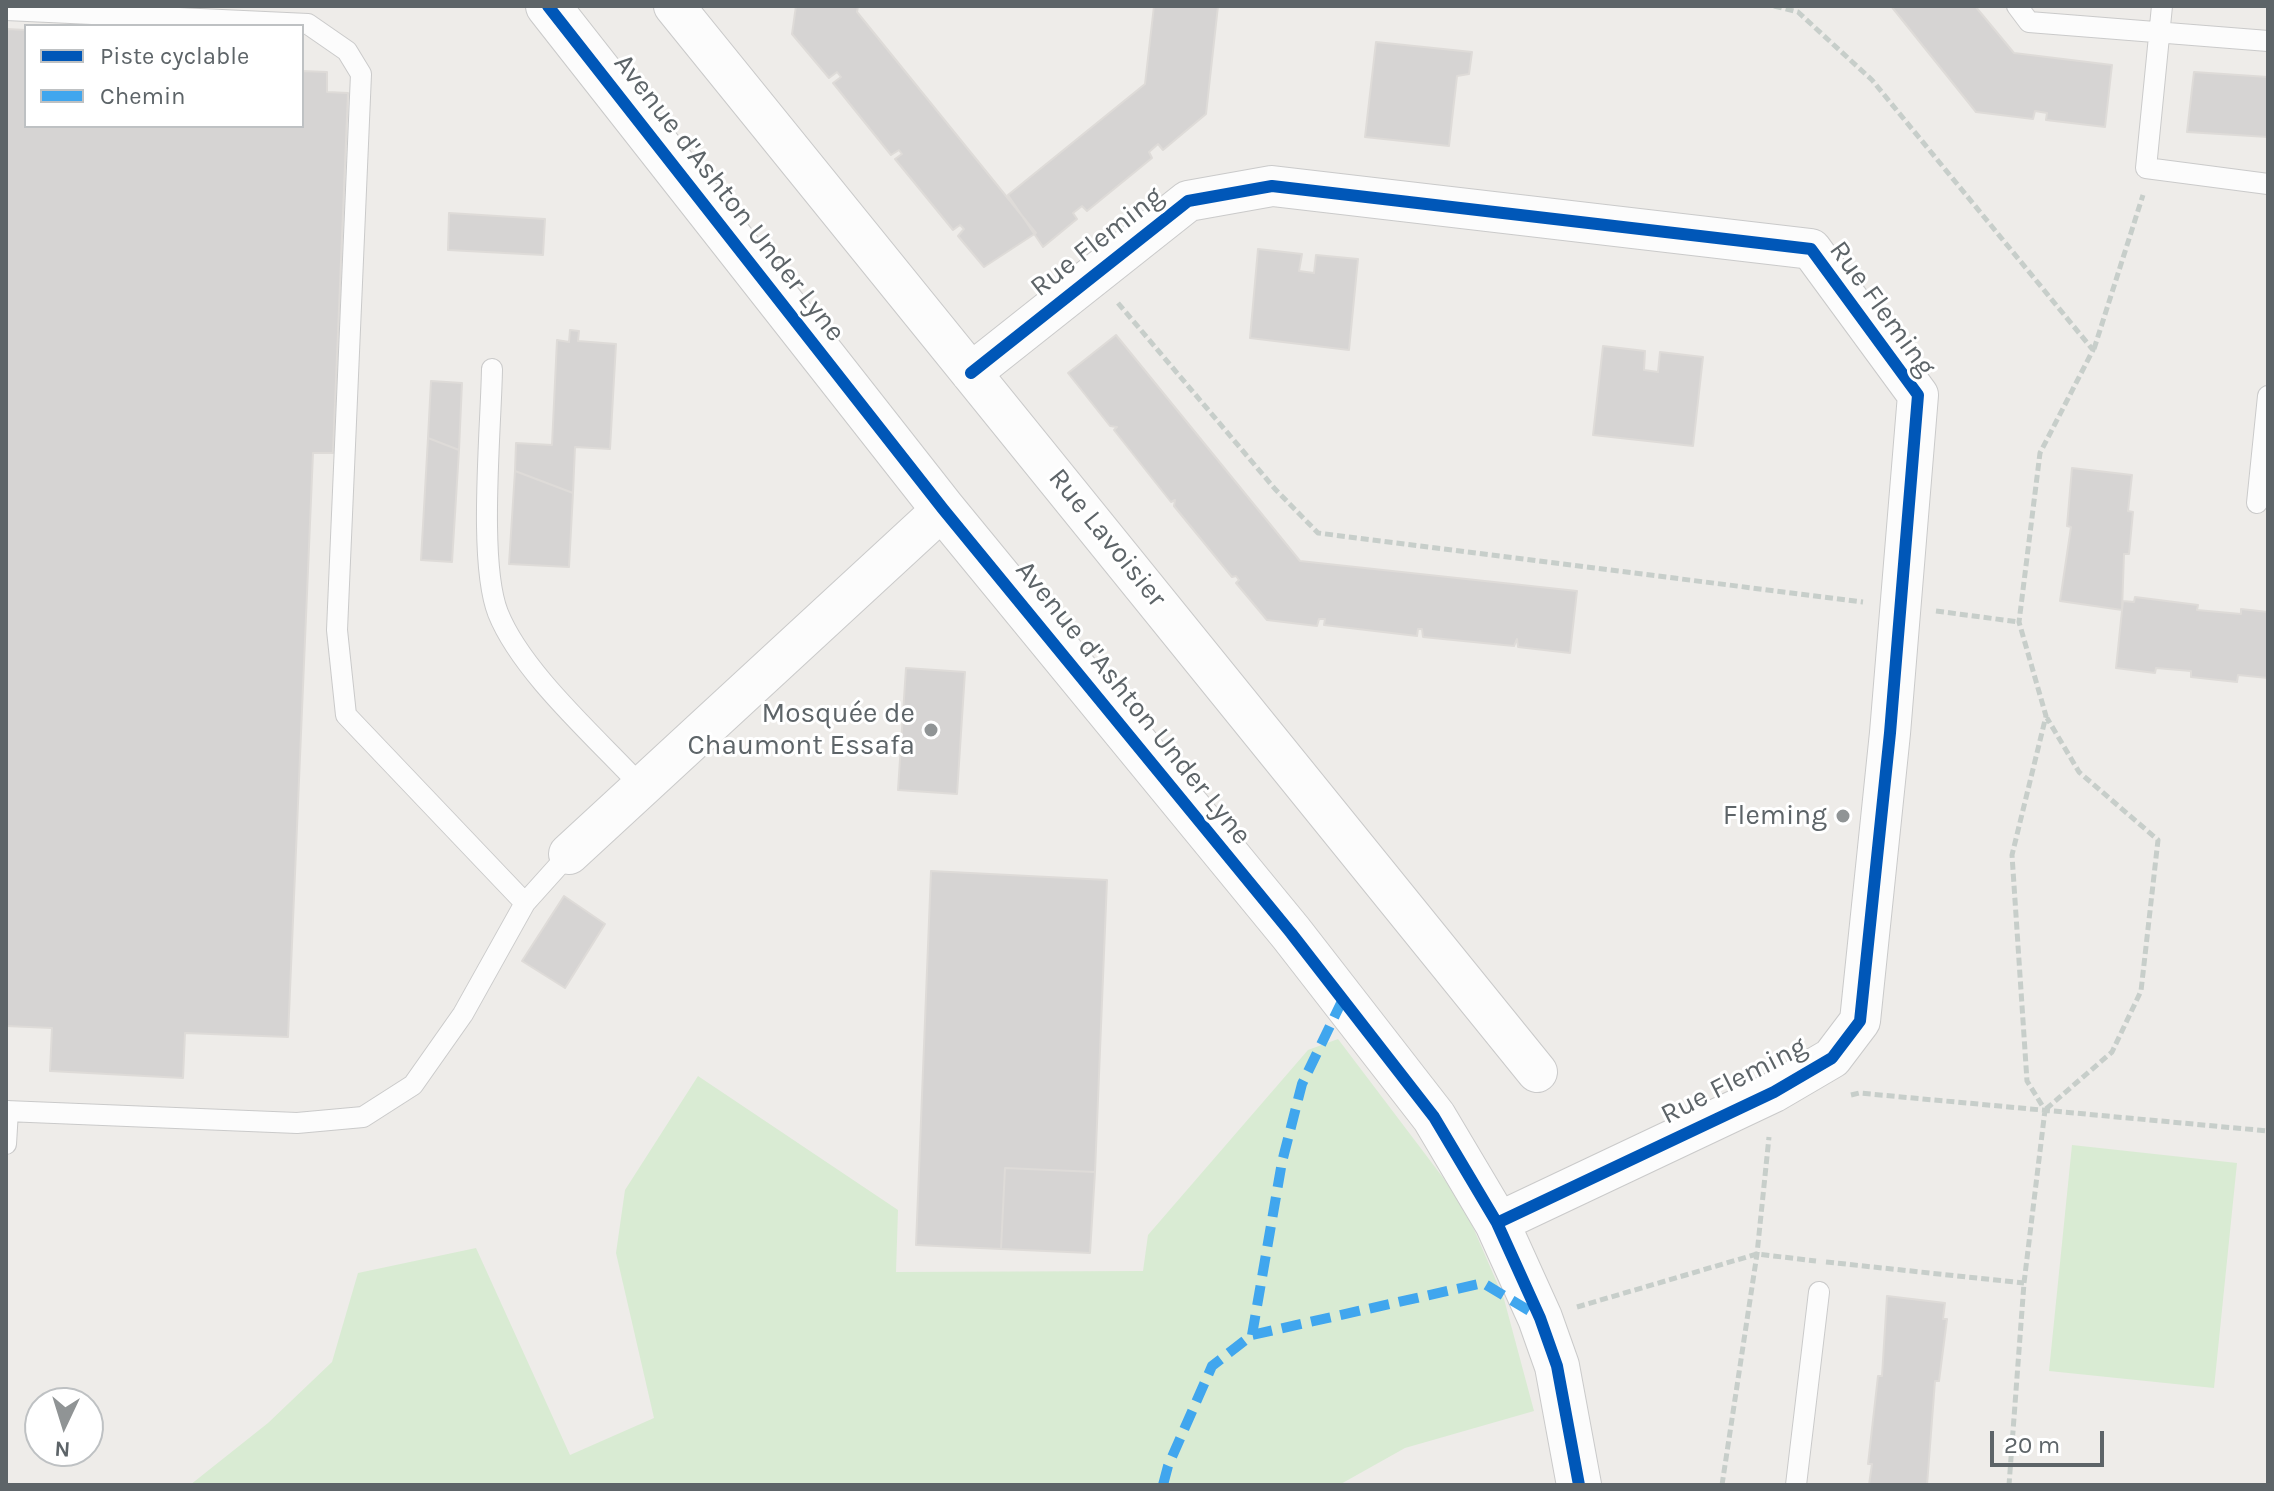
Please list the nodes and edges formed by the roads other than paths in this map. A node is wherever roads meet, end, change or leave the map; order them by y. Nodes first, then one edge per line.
1 (548, 6) edge
2 (674, 6) edge
3 (2017, 6) edge
4 (2162, 6) edge
5 (6, 10) edge
6 (2160, 31) junction
7 (2268, 41) edge
8 (2268, 184) edge
9 (492, 369) dead end
10 (971, 373) junction
11 (2268, 396) edge
12 (2257, 503) dead end
13 (943, 509) junction
14 (642, 787) junction
15 (569, 854) joint
16 (525, 903) junction
17 (1537, 1072) dead end
18 (7, 1111) edge
19 (6, 1144) edge
20 (1497, 1223) junction
21 (1819, 1292) dead end
22 (1579, 1485) edge
23 (1796, 1485) edge

1 - 13 street, Avenue d'Ashton Under Lyne
2 - 10 street, Rue Lavoisier
3 - 6 lane
4 - 6 lane
5 - 16 lane
6 - 7 lane
6 - 8 lane
9 - 14 lane
10 - 17 street, Rue Lavoisier
10 - 20 street, Rue Fleming
11 - 12 lane
13 - 14 street
13 - 20 street, Avenue d'Ashton Under Lyne
14 - 15 street
15 - 16 lane
16 - 18 lane
18 - 19 lane
20 - 22 street, Avenue d'Ashton Under Lyne
21 - 23 lane

